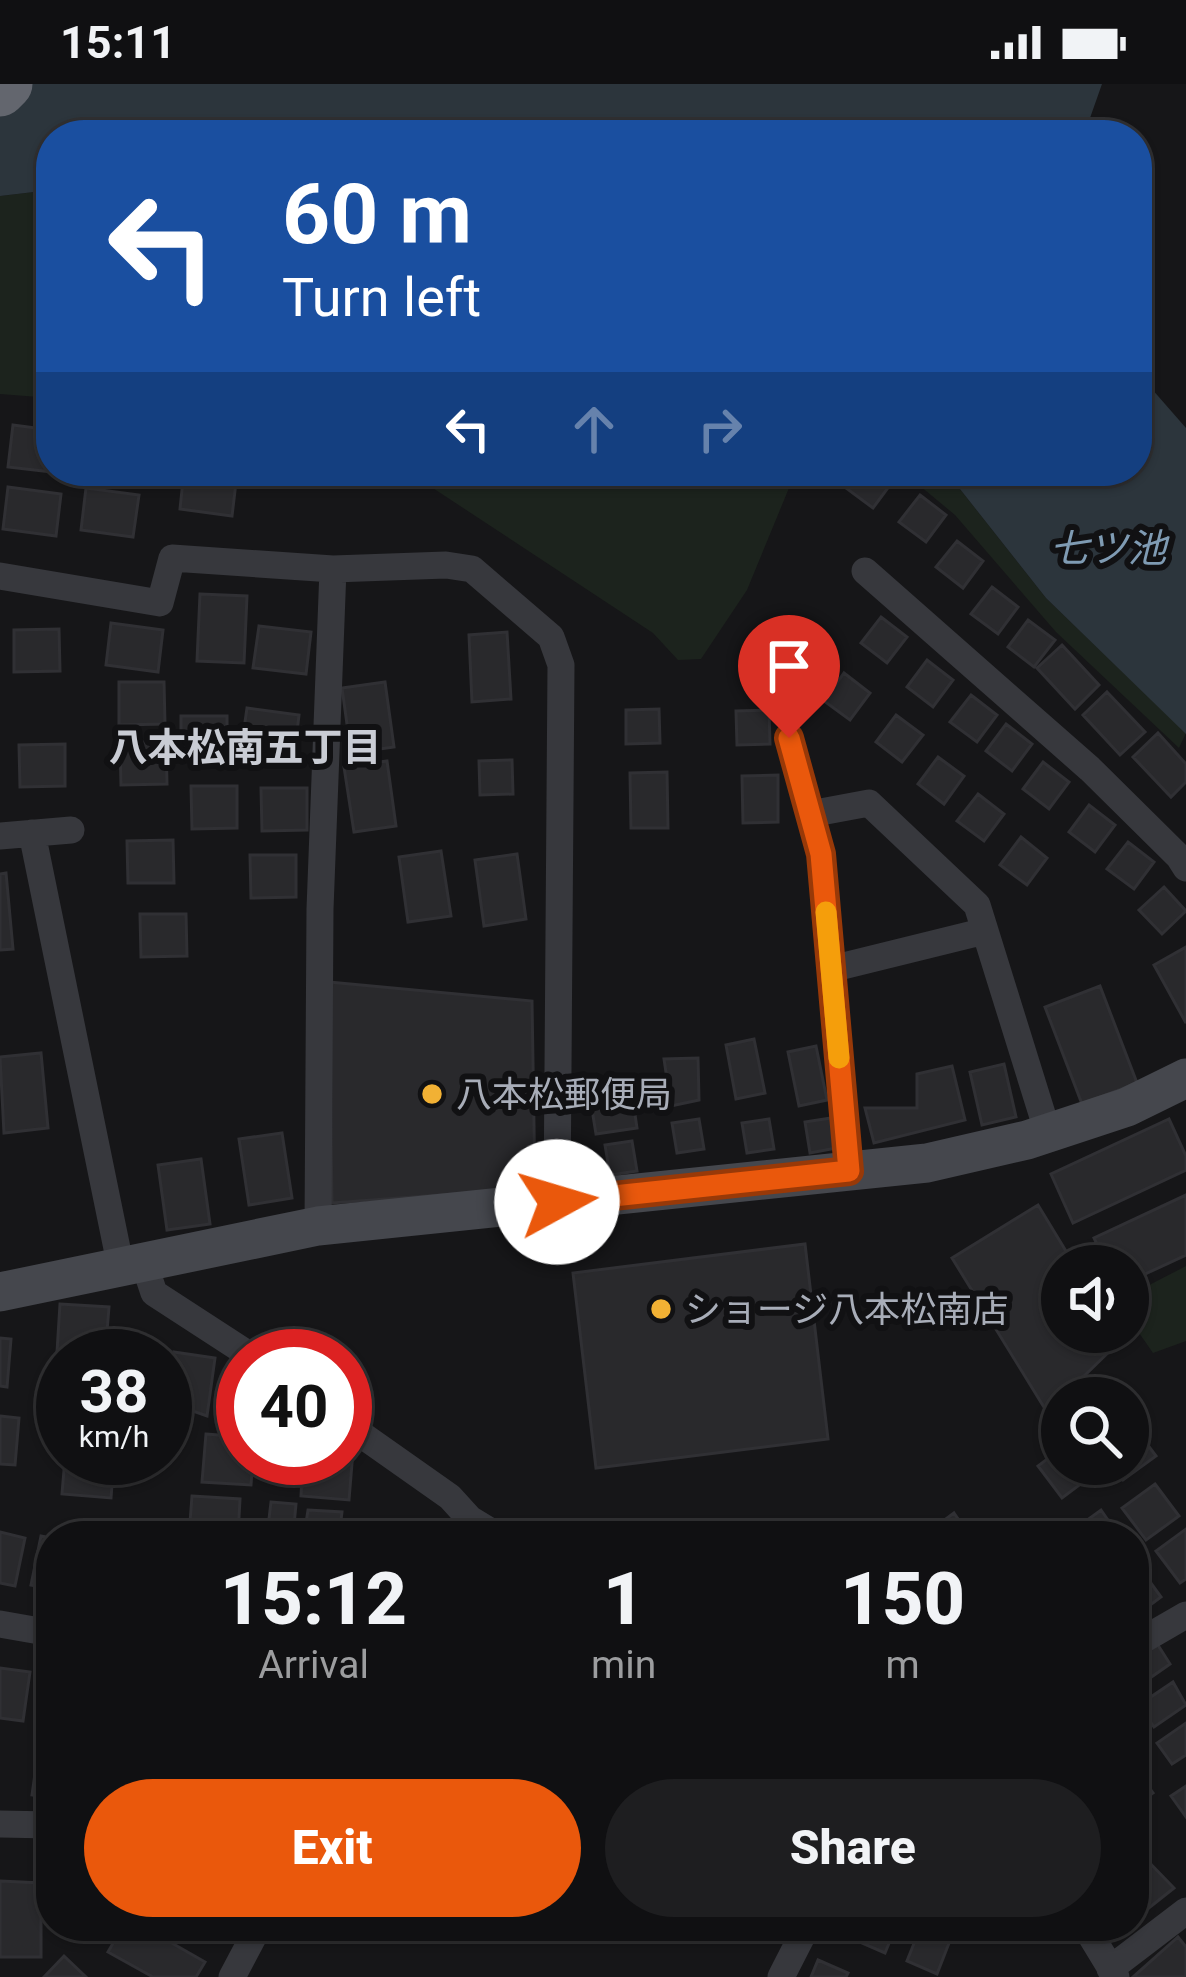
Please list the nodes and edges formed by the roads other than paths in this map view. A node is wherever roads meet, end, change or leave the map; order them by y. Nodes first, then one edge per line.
1 (7, 84) edge
2 (0, 91) edge
3 (333, 568) junction
4 (865, 572) dead end
5 (0, 576) edge
6 (789, 738) dead end
7 (809, 814) junction
8 (71, 830) dead end
9 (32, 833) junction
10 (0, 836) edge
11 (1186, 868) edge
12 (985, 931) junction
13 (831, 969) junction
14 (1186, 1078) edge
15 (1048, 1133) junction
16 (849, 1171) junction
17 (557, 1202) junction
18 (318, 1226) junction
19 (132, 1265) junction
20 (0, 1292) edge
21 (216, 1333) edge
22 (372, 1442) edge
23 (463, 1521) edge
24 (0, 1624) edge
25 (1181, 1628) edge
26 (36, 1630) edge
27 (1149, 1640) edge
28 (0, 1824) edge
29 (36, 1825) edge
30 (1186, 1911) edge
31 (251, 1941) edge
32 (799, 1941) edge
33 (1093, 1941) edge
34 (1113, 1973) edge
35 (232, 1977) edge
36 (781, 1977) edge

1 - 2 highway
3 - 5 street
3 - 17 street
3 - 18 street
4 - 11 street
6 - 7 street
7 - 12 street
7 - 13 street
8 - 9 street
9 - 10 street
9 - 19 street
12 - 13 street
12 - 15 street
13 - 16 street
14 - 15 street
15 - 16 street
16 - 17 street
17 - 18 street
18 - 19 street
19 - 20 street
19 - 21 street
22 - 23 street
24 - 26 street
25 - 27 street
28 - 29 street
30 - 34 street
31 - 35 street
32 - 36 street
33 - 34 street

